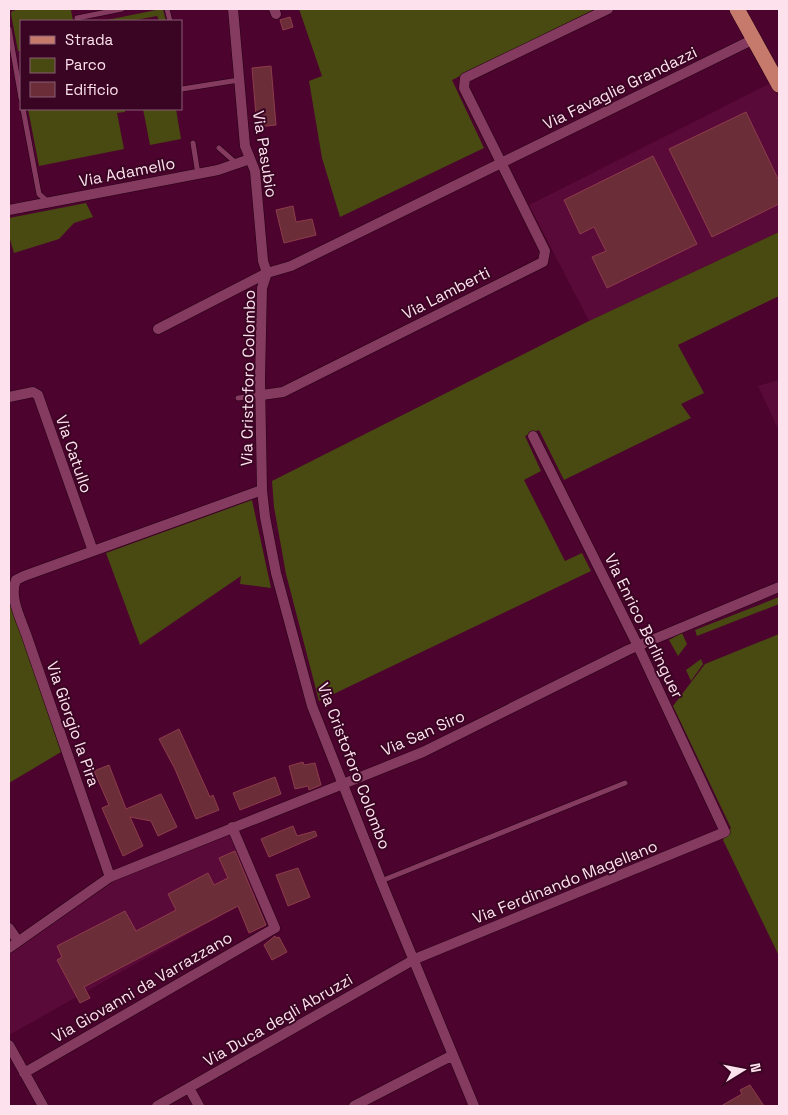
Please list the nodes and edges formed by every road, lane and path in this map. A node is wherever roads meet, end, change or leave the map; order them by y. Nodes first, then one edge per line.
1 (122, 9) edge
2 (234, 9) edge
3 (608, 9) edge
4 (737, 9) edge
5 (77, 18) dead end
6 (9, 30) edge
7 (754, 39) junction
8 (239, 80) junction
9 (779, 85) edge
10 (182, 89) dead end
11 (20, 92) edge
12 (23, 110) edge
13 (193, 143) dead end
14 (219, 148) dead end
15 (250, 159) junction
16 (500, 163) junction
17 (236, 164) junction
18 (198, 174) junction
19 (50, 202) junction
20 (9, 210) edge
21 (267, 273) junction
22 (158, 330) dead end
23 (262, 396) junction
24 (9, 397) edge
25 (238, 398) dead end
26 (533, 436) dead end
27 (262, 490) junction
28 (93, 551) junction
29 (779, 588) edge
30 (638, 646) junction
31 (624, 783) dead end
32 (344, 784) junction
33 (232, 827) junction
34 (725, 832) joint
35 (110, 876) junction
36 (381, 881) junction
37 (9, 928) edge
38 (18, 942) junction
39 (9, 948) edge
40 (415, 960) junction
41 (9, 1046) edge
42 (453, 1055) junction
43 (24, 1073) junction
44 (189, 1088) junction
45 (471, 1105) edge
46 (43, 1106) edge
47 (157, 1106) edge
48 (199, 1106) edge
49 (354, 1106) edge

1 - 5 lane
2 - 8 street, Via Pasubio
3 - 16 street
4 - 7 main road
6 - 11 lane
7 - 9 main road
7 - 16 street, Via Favaglie Grandazzi
8 - 10 lane
8 - 15 street, Via Pasubio
12 - 19 lane
13 - 18 lane
14 - 17 lane
15 - 17 street, Via Adamello
15 - 21 street, Via Pasubio
16 - 21 street, Via Favaglie Grandazzi
16 - 23 street, Via Lamberti
17 - 18 street, Via Adamello
18 - 19 street, Via Adamello
19 - 20 street, Via Adamello
21 - 22 street, Via Favaglie Grandazzi
21 - 23 street, Via Cristoforo Colombo
23 - 25 lane
23 - 27 street, Via Cristoforo Colombo
24 - 28 street, Via Catullo
26 - 30 street, Via Enrico Berlinguer
27 - 28 street
27 - 32 street, Via Cristoforo Colombo
28 - 35 street, Via Giorgio la Pira
29 - 30 street, Via San Siro
30 - 32 street, Via San Siro
30 - 34 street, Via Enrico Berlinguer
31 - 36 lane
32 - 33 street, Via San Siro
32 - 36 street, Via Cristoforo Colombo
33 - 35 street, Via San Siro
33 - 43 street, Via Giovanni da Varrazzano
34 - 40 street, Via Ferdinando Magellano
35 - 38 street, Via San Siro
36 - 40 street, Via Cristoforo Colombo
37 - 38 street
38 - 39 street, Via San Siro
40 - 42 street, Via Cristoforo Colombo
40 - 44 street, Via Duca degli Abruzzi
41 - 43 street
42 - 45 street, Via Cristoforo Colombo
42 - 49 street
43 - 46 street
44 - 47 street, Via Duca degli Abruzzi
44 - 48 street

